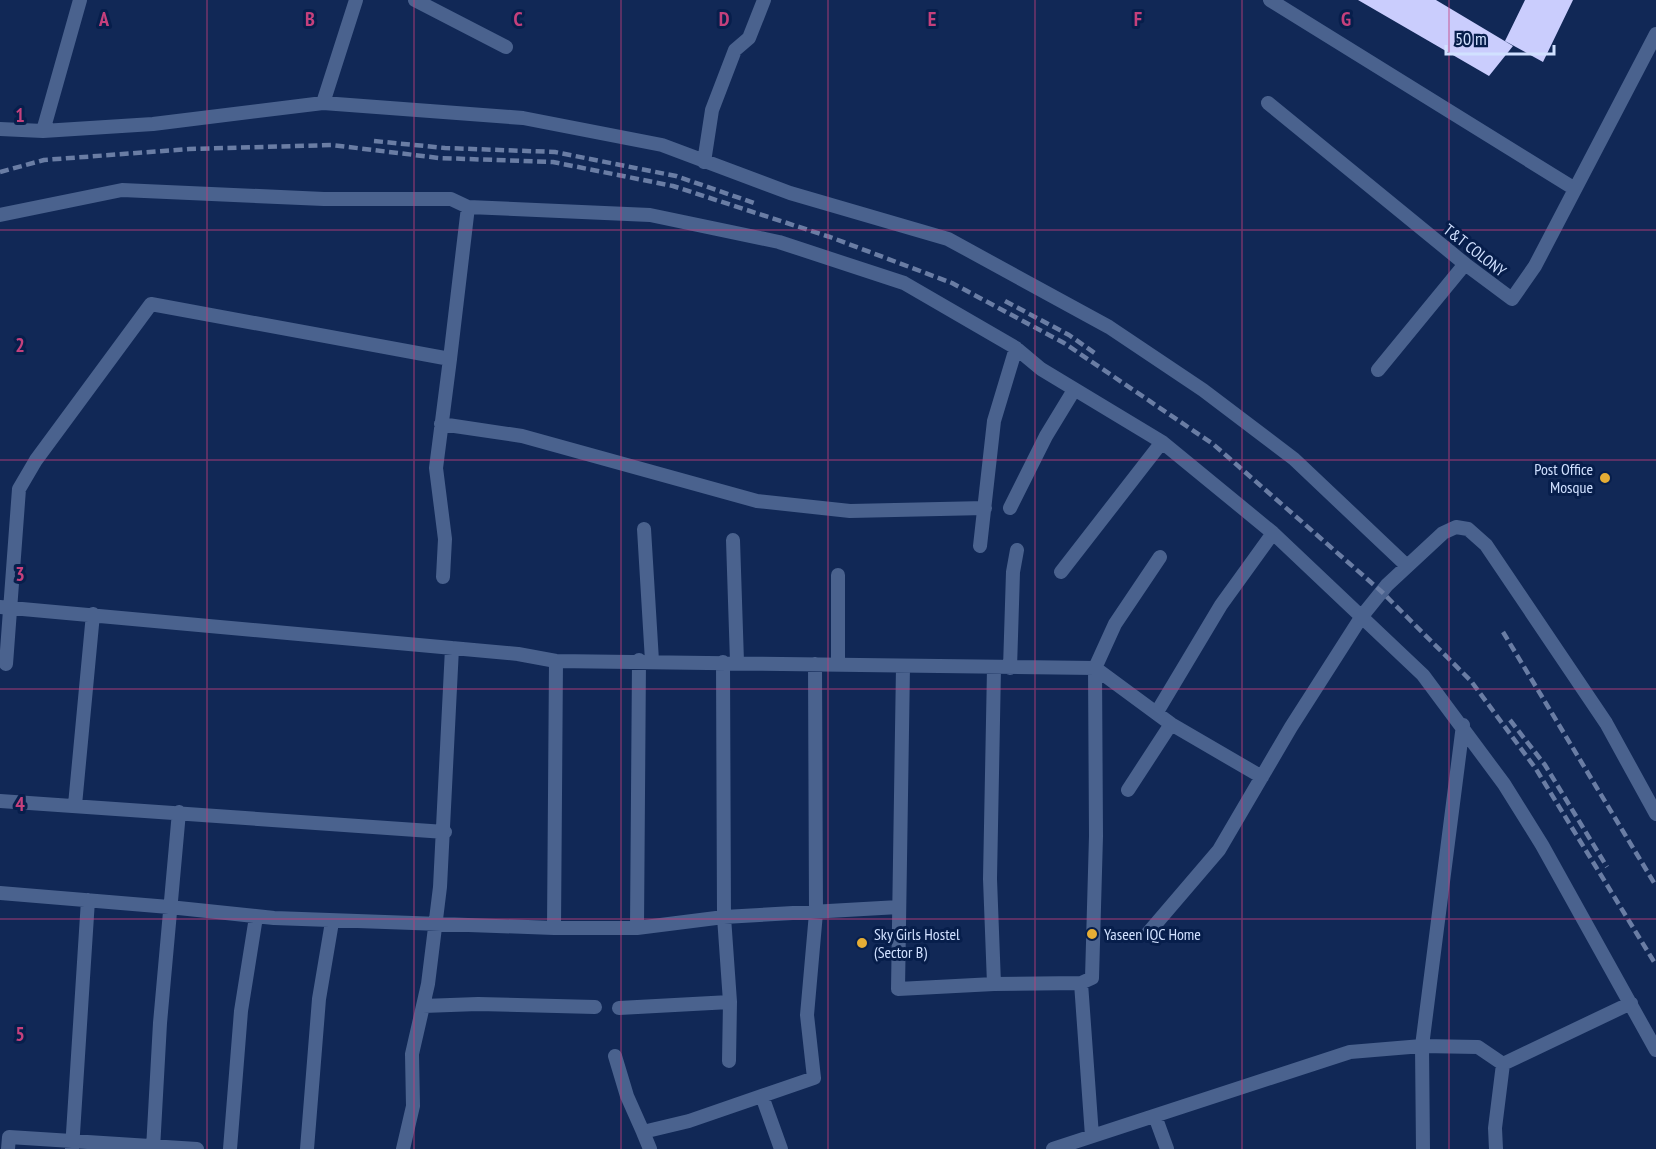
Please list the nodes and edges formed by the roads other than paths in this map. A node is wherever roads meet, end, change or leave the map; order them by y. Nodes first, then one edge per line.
1 (80, 0) edge
2 (356, 0) edge
3 (416, 0) edge
4 (764, 0) edge
5 (1270, 0) edge
6 (1656, 34) edge
7 (506, 47) dead end
8 (323, 103) junction
9 (1268, 104) dead end
10 (0, 129) edge
11 (43, 131) junction
12 (704, 162) junction
13 (1575, 189) junction
14 (468, 207) junction
15 (0, 215) edge
16 (1465, 264) junction
17 (1016, 348) junction
18 (450, 359) junction
19 (1378, 370) dead end
20 (1074, 390) junction
21 (441, 424) junction
22 (1162, 442) junction
23 (985, 508) junction
24 (1010, 508) dead end
25 (644, 529) dead end
26 (1273, 533) junction
27 (733, 540) dead end
28 (980, 546) dead end
29 (1017, 550) dead end
30 (1160, 557) dead end
31 (1407, 566) junction
32 (1061, 572) dead end
33 (838, 575) dead end
34 (443, 577) dead end
35 (6, 607) edge
36 (93, 614) junction
37 (1362, 616) junction
38 (453, 648) junction
39 (556, 661) junction
40 (645, 661) junction
41 (730, 662) junction
42 (6, 664) dead end
43 (815, 664) junction
44 (838, 664) junction
45 (903, 666) junction
46 (994, 668) junction
47 (1010, 668) junction
48 (1095, 668) junction
49 (1157, 712) junction
50 (1171, 724) junction
51 (1463, 725) junction
52 (1262, 777) junction
53 (1128, 790) dead end
54 (0, 801) edge
55 (75, 805) junction
56 (179, 812) junction
57 (1656, 814) edge
58 (445, 832) junction
59 (0, 893) edge
60 (88, 900) junction
61 (169, 907) junction
62 (899, 907) junction
63 (816, 913) junction
64 (256, 916) junction
65 (724, 917) junction
66 (332, 922) junction
67 (436, 926) junction
68 (554, 928) junction
69 (637, 928) junction
70 (1148, 933) dead end
71 (1081, 983) junction
72 (994, 984) junction
73 (730, 1002) junction
74 (1631, 1003) junction
75 (423, 1006) junction
76 (595, 1007) dead end
77 (620, 1008) dead end
78 (1422, 1047) junction
79 (1656, 1050) edge
80 (615, 1056) dead end
81 (729, 1061) dead end
82 (1503, 1064) junction
83 (762, 1096) junction
84 (1155, 1116) junction
85 (643, 1132) junction
86 (1092, 1136) junction
87 (72, 1144) edge
88 (154, 1148) edge
89 (8, 1149) edge
90 (197, 1149) edge
91 (230, 1149) edge
92 (307, 1149) edge
93 (403, 1149) edge
94 (650, 1149) edge
95 (781, 1149) edge
96 (1053, 1149) edge
97 (1167, 1149) edge
98 (1423, 1149) edge
99 (1496, 1149) edge

1 - 11 street
2 - 8 street
3 - 7 street
4 - 12 street
5 - 13 street
6 - 13 street, T&T COLONY
8 - 11 street
8 - 12 street
9 - 16 street, T&T COLONY
10 - 11 street
12 - 31 street
13 - 16 street, T&T COLONY
14 - 15 street
14 - 17 street
14 - 18 street
16 - 19 street
17 - 20 street
17 - 23 street
18 - 21 street
18 - 35 street
20 - 22 street
20 - 24 street
21 - 23 street
21 - 34 street
22 - 26 street
22 - 32 street
23 - 28 street
25 - 40 street
26 - 37 street
26 - 49 street
27 - 41 street
29 - 47 street
30 - 48 street
31 - 37 street
31 - 57 street
33 - 44 street
35 - 36 street
35 - 42 street
36 - 38 street
36 - 55 street
37 - 51 street
37 - 52 street
38 - 39 street
38 - 58 street
39 - 40 street
39 - 68 street
40 - 41 street
40 - 69 street
41 - 43 street
41 - 65 street
43 - 44 street
43 - 63 street
44 - 45 street
45 - 46 street
45 - 62 street
46 - 47 street
46 - 72 street
47 - 48 street
48 - 49 street
48 - 71 street
49 - 50 street
50 - 52 street
50 - 53 street
51 - 74 street
51 - 78 street
52 - 70 street
54 - 55 street
55 - 56 street
56 - 58 street
56 - 61 street
58 - 67 street
59 - 60 street
60 - 61 street
60 - 87 street
61 - 64 street
61 - 88 street
62 - 63 street
62 - 72 street
63 - 65 street
63 - 83 street
64 - 66 street
64 - 91 street
65 - 69 street
65 - 73 street
66 - 67 street
66 - 92 street
67 - 68 street
67 - 75 street
68 - 69 street
71 - 72 street
71 - 86 street
73 - 77 street
73 - 81 street
74 - 79 street
74 - 82 street
75 - 76 street
75 - 93 street
78 - 82 street
78 - 84 street
78 - 98 street
80 - 85 street
82 - 99 street
83 - 85 street
83 - 95 street
84 - 86 street
84 - 97 street
85 - 94 street
86 - 96 street
87 - 88 street
87 - 89 street
88 - 90 street

